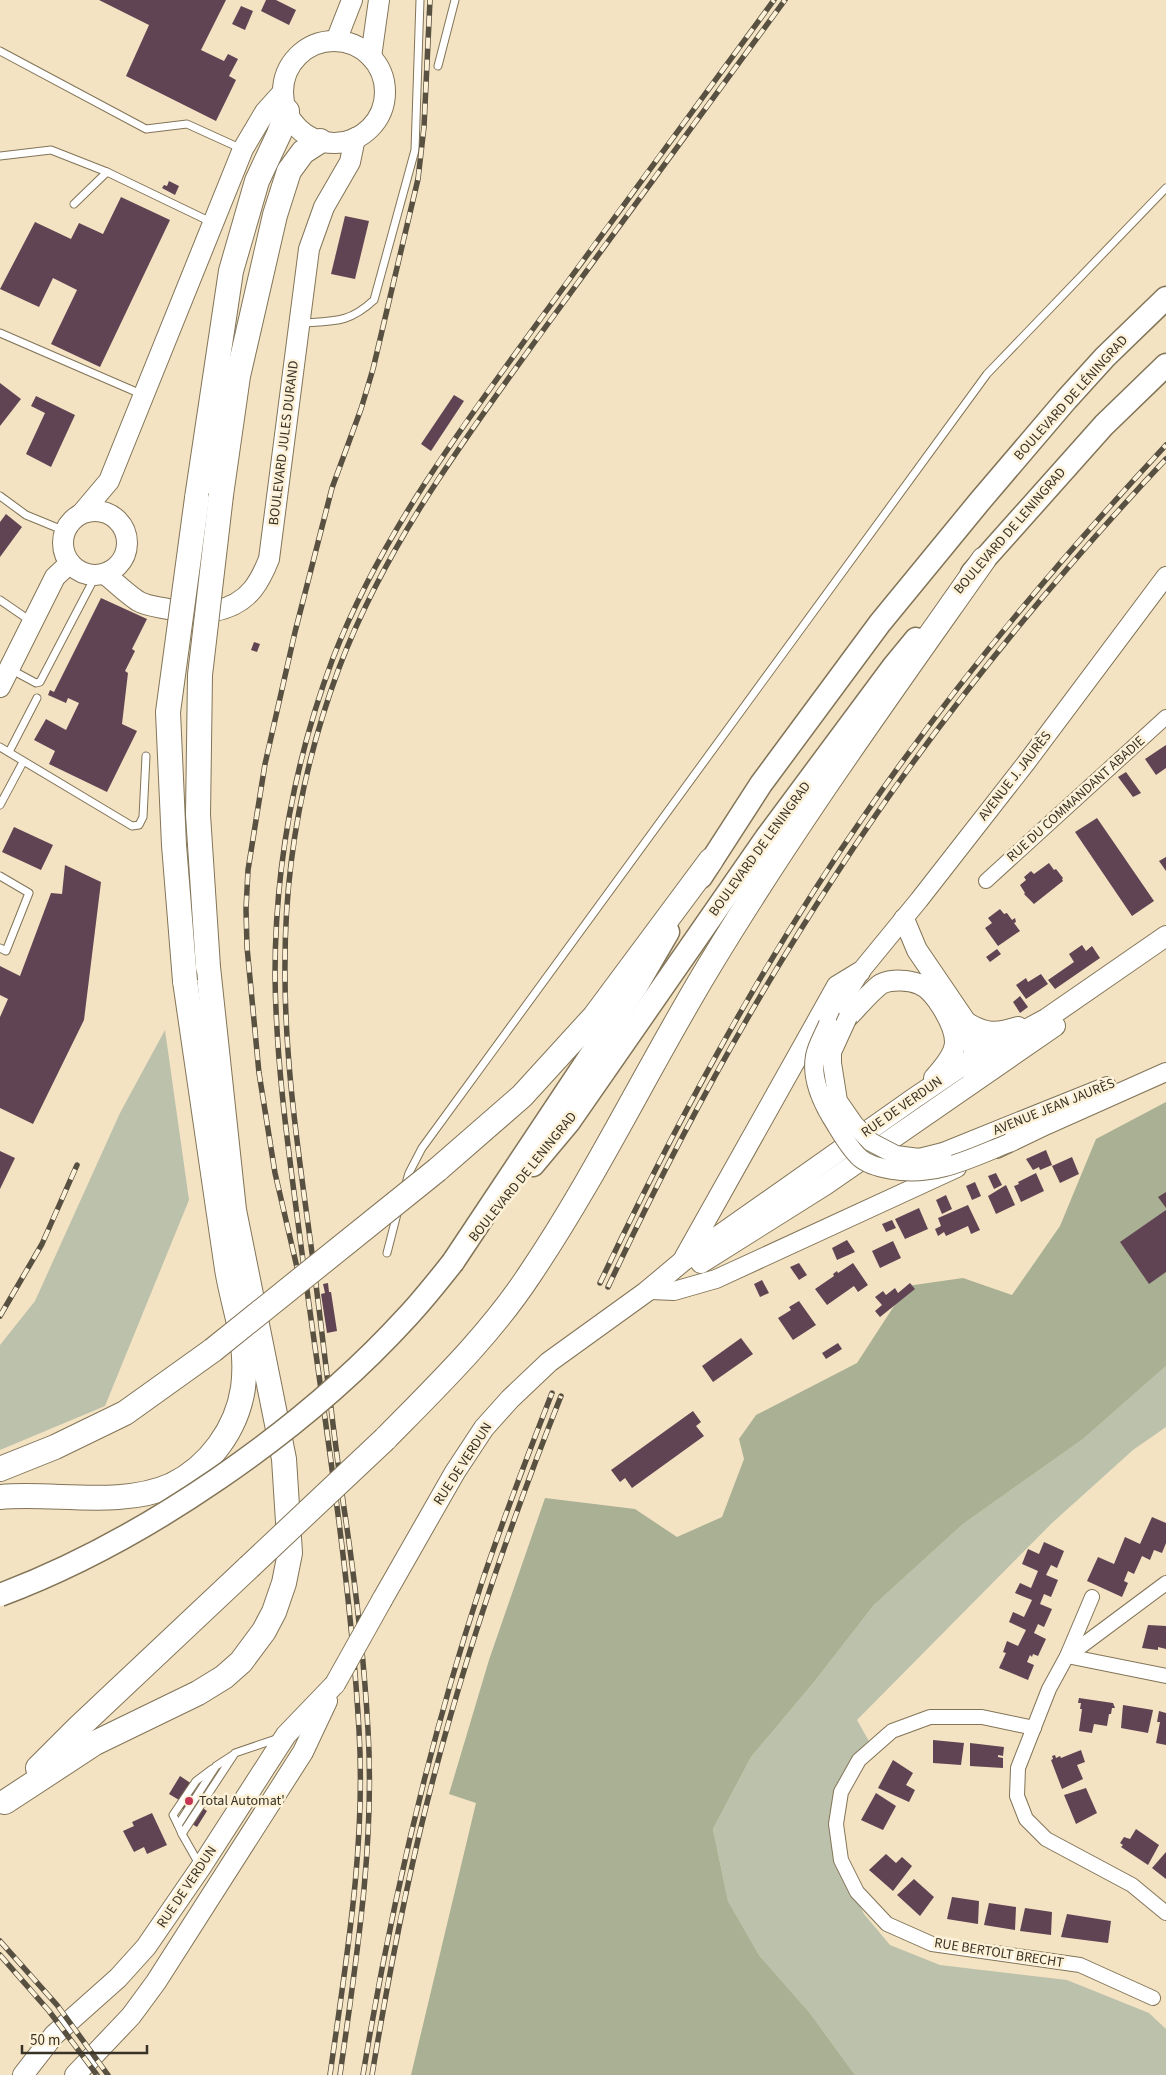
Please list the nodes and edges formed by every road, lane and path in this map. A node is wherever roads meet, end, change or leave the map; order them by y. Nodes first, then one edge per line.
1 (352, 0) edge
2 (379, 0) edge
3 (420, 0) edge
4 (455, 0) edge
5 (336, 41) junction
6 (0, 51) edge
7 (372, 57) junction
8 (438, 66) dead end
9 (285, 102) junction
10 (355, 138) junction
11 (320, 141) junction
12 (243, 149) junction
13 (0, 156) edge
14 (107, 172) junction
15 (1166, 188) edge
16 (74, 204) dead end
17 (213, 223) junction
18 (1166, 298) edge
19 (300, 323) junction
20 (0, 333) edge
21 (1166, 365) edge
22 (144, 395) junction
23 (0, 496) edge
24 (980, 500) joint
25 (82, 513) junction
26 (65, 532) junction
27 (984, 559) junction
28 (70, 563) junction
29 (101, 575) junction
30 (1166, 576) edge
31 (0, 600) edge
32 (32, 622) junction
33 (9, 668) junction
34 (0, 687) edge
35 (37, 698) dead end
36 (1166, 718) edge
37 (0, 746) edge
38 (9, 752) junction
39 (146, 756) dead end
40 (23, 762) junction
41 (0, 805) edge
42 (710, 860) junction
43 (0, 876) edge
44 (986, 881) dead end
45 (904, 919) junction
46 (1166, 936) edge
47 (1166, 946) edge
48 (0, 948) edge
49 (860, 972) junction
50 (848, 1017) junction
51 (1046, 1018) junction
52 (966, 1022) junction
53 (972, 1059) junction
54 (1166, 1063) edge
55 (1166, 1072) edge
56 (913, 1098) junction
57 (951, 1098) junction
58 (1009, 1143) junction
59 (387, 1253) dead end
60 (683, 1261) junction
61 (453, 1262) junction
62 (649, 1291) junction
63 (0, 1469) edge
64 (0, 1497) edge
65 (1166, 1583) edge
66 (0, 1596) edge
67 (1092, 1597) dead end
68 (1067, 1656) junction
69 (1166, 1676) edge
70 (335, 1684) junction
71 (1034, 1728) junction
72 (286, 1735) junction
73 (235, 1754) junction
74 (2, 1804) edge
75 (182, 1834) junction
76 (201, 1867) junction
77 (1166, 1913) edge
78 (1153, 1998) dead end
79 (23, 2075) edge
80 (75, 2075) edge

1 - 5 main road
2 - 7 main road
3 - 19 lane
4 - 8 lane
5 - 7 main road
5 - 9 main road
6 - 12 lane
7 - 10 main road
9 - 11 main road
9 - 12 main road
9 - 64 highway, bridge
10 - 11 main road
10 - 19 main road, BOULEVARD JULES DURAND
11 - 74 highway, bridge
12 - 17 main road
13 - 14 lane
14 - 16 lane
14 - 17 lane
15 - 59 lane
17 - 22 main road
18 - 24 main road, BOULEVARD DE LÉNINGRAD
19 - 29 main road, BOULEVARD JULES DURAND
20 - 22 lane
21 - 27 main road, BOULEVARD DE LENINGRAD
22 - 25 main road
23 - 26 lane
24 - 42 main road, BOULEVARD DE LENINGRAD
25 - 26 main road
25 - 29 main road
26 - 28 main road
27 - 61 main road, BOULEVARD DE LENINGRAD
27 - 74 highway, bridge
28 - 29 main road
28 - 32 main road
29 - 33 lane
30 - 45 street, AVENUE J. JAURÈS
31 - 32 lane
32 - 33 main road
33 - 34 main road
35 - 38 lane
36 - 44 street, RUE DU COMMANDANT ABADIE
37 - 38 lane
38 - 40 lane
39 - 40 lane
40 - 41 lane
42 - 61 main road, BOULEVARD DE LENINGRAD
42 - 63 highway, bridge
43 - 48 lane
45 - 49 street, AVENUE J. JAURÈS
45 - 52 main road
46 - 51 main road, RUE DE VERDUN
47 - 57 main road, RUE DE VERDUN
49 - 50 street
49 - 58 street, AVENUE J. JAURÈS, bridge
49 - 60 main road
50 - 54 street, AVENUE JEAN JAURÈS, bridge
50 - 56 main road
51 - 52 main road
51 - 53 main road, RUE DE VERDUN
52 - 53 main road
53 - 56 main road, RUE DE VERDUN
53 - 57 main road
55 - 58 street, AVENUE JEAN JAURÈS
56 - 60 main road, RUE DE VERDUN
57 - 62 main road, RUE DE VERDUN
58 - 62 street
60 - 62 main road, RUE DE VERDUN
61 - 66 main road, bridge
62 - 70 main road, RUE DE VERDUN, bridge
65 - 68 street
67 - 68 street
68 - 69 street
68 - 71 street
70 - 72 main road, RUE DE VERDUN
70 - 80 main road, RUE DE VERDUN
71 - 77 street
71 - 78 street, RUE BERTOLT BRECHT
72 - 73 lane
72 - 76 main road, RUE DE VERDUN
73 - 75 lane
73 - 75 lane
75 - 76 lane
76 - 79 main road, RUE DE VERDUN

